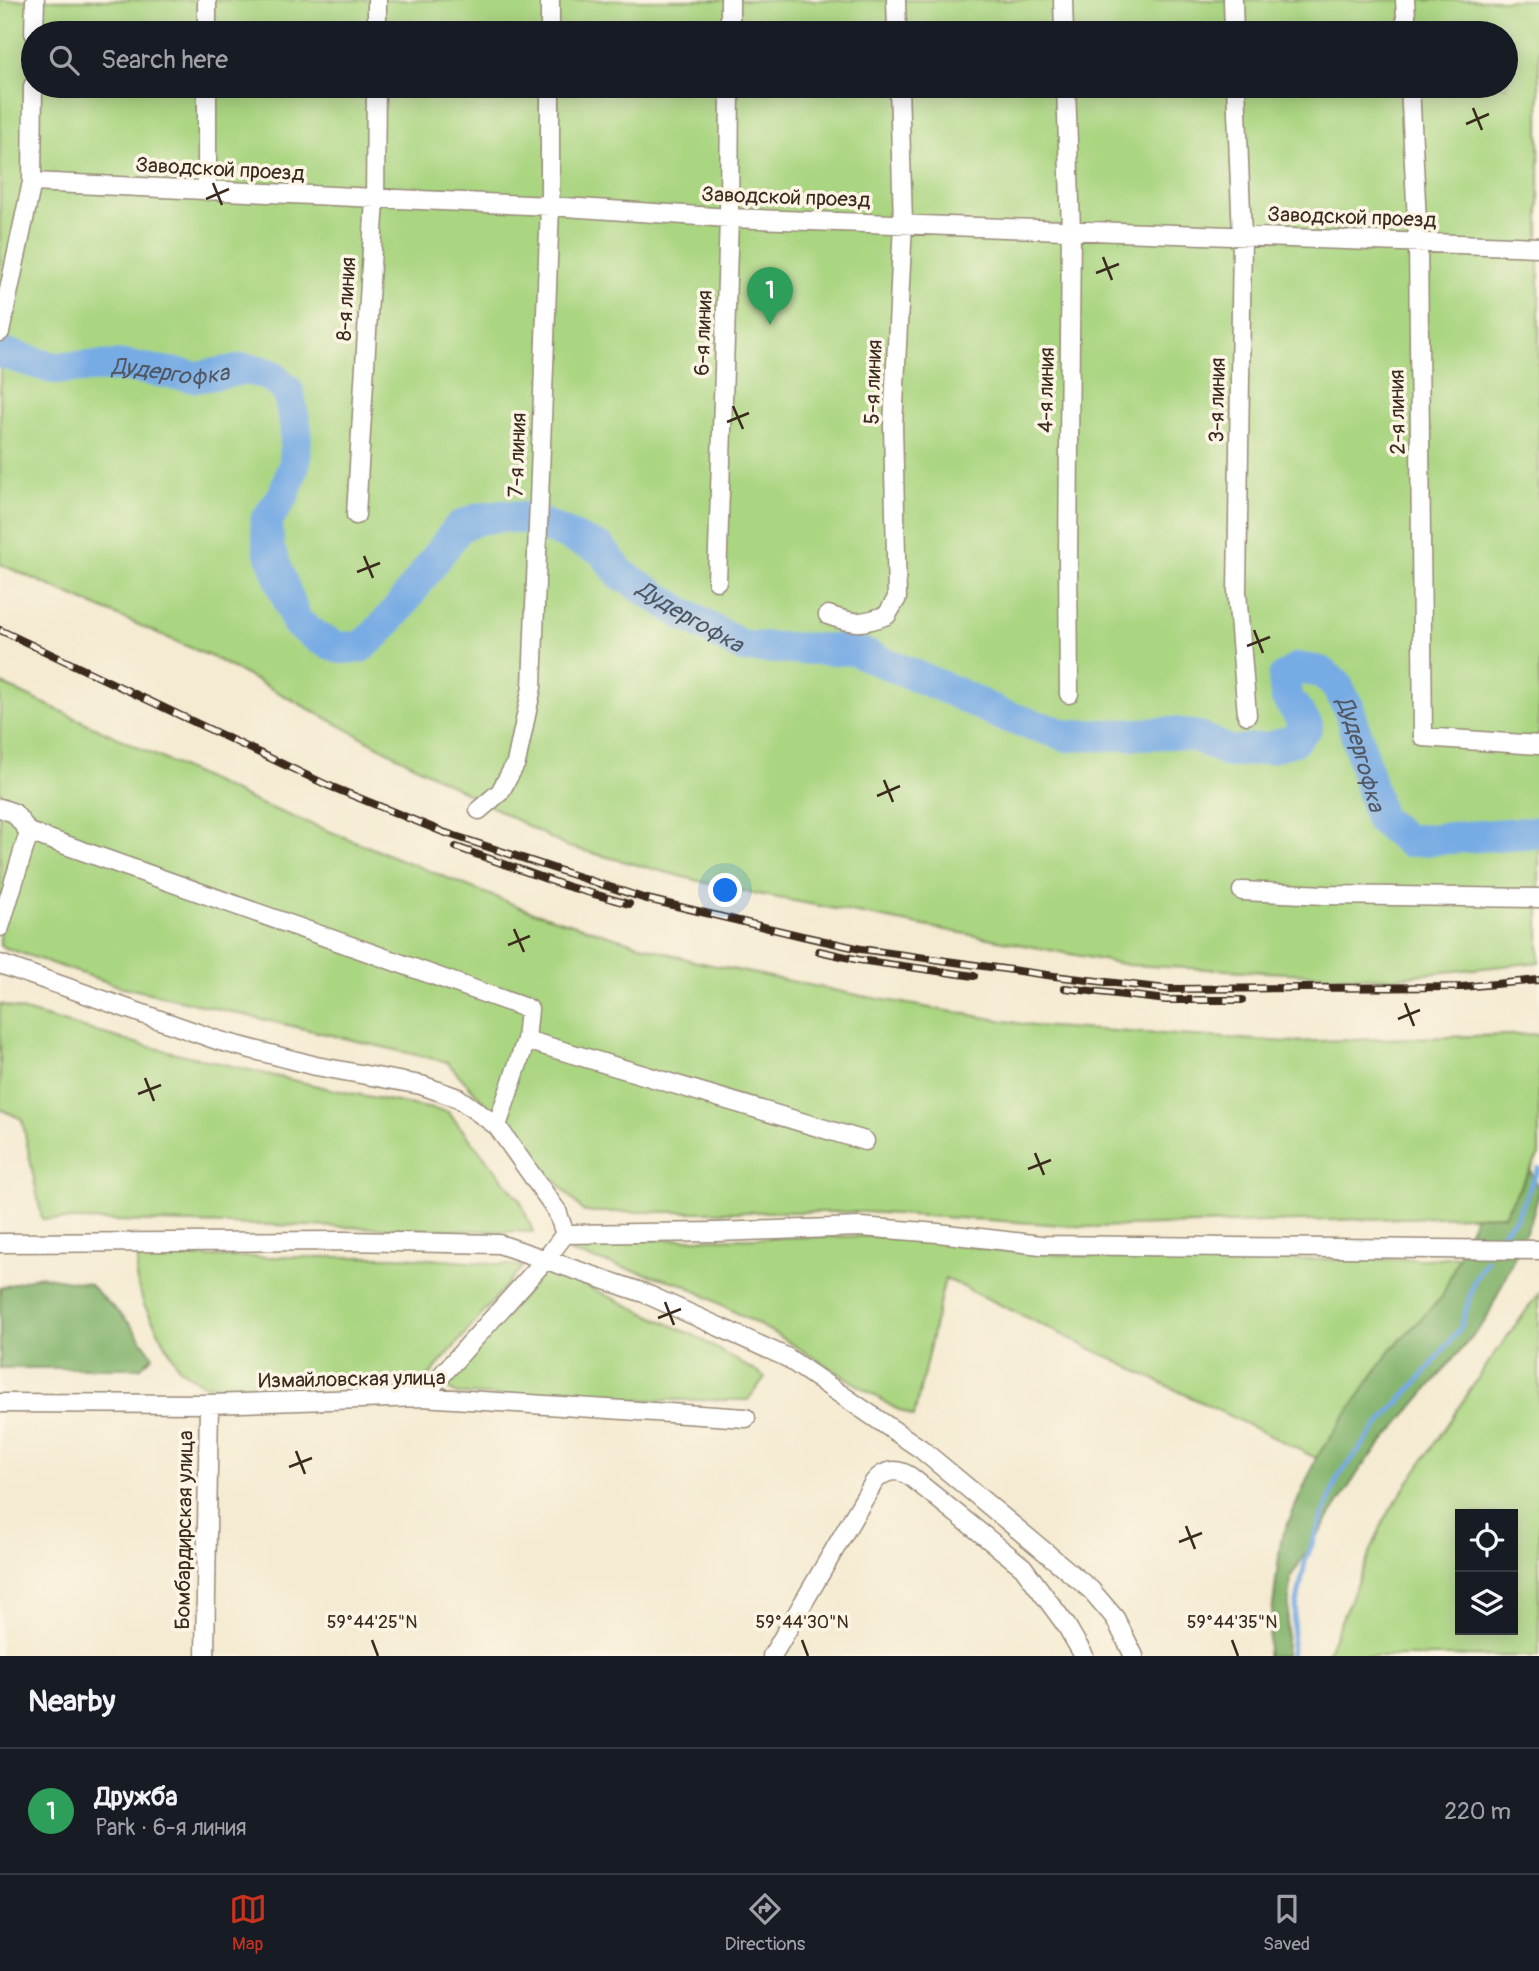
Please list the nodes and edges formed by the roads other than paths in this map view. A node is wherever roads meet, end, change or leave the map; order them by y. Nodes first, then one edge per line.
1 (35, 0) edge
2 (208, 0) edge
3 (377, 0) edge
4 (550, 0) edge
5 (730, 0) edge
6 (897, 0) edge
7 (1063, 0) edge
8 (1233, 0) edge
9 (1405, 0) edge
10 (34, 21) edge
11 (207, 21) edge
12 (377, 21) edge
13 (550, 21) edge
14 (730, 21) edge
15 (897, 21) edge
16 (1064, 21) edge
17 (1234, 21) edge
18 (1406, 21) edge
19 (33, 98) edge
20 (207, 98) edge
21 (376, 98) edge
22 (550, 98) edge
23 (730, 98) edge
24 (899, 98) edge
25 (1066, 98) edge
26 (1236, 98) edge
27 (1411, 98) edge
28 (32, 182) junction
29 (207, 191) junction
30 (375, 199) junction
31 (550, 206) junction
32 (729, 218) junction
33 (903, 224) junction
34 (1071, 230) junction
35 (1242, 237) junction
36 (1418, 241) junction
37 (1539, 247) edge
38 (0, 332) edge
39 (356, 515) dead end
40 (717, 581) dead end
41 (828, 615) dead end
42 (1069, 694) dead end
43 (1247, 715) dead end
44 (1539, 745) edge
45 (0, 808) edge
46 (479, 810) dead end
47 (29, 832) junction
48 (1242, 891) dead end
49 (1539, 898) edge
50 (0, 927) edge
51 (0, 964) edge
52 (526, 1040) junction
53 (497, 1126) junction
54 (865, 1141) dead end
55 (565, 1234) junction
56 (0, 1243) edge
57 (1539, 1250) edge
58 (546, 1259) junction
59 (422, 1397) junction
60 (0, 1403) edge
61 (209, 1404) junction
62 (747, 1418) dead end
63 (205, 1656) edge
64 (772, 1656) edge
65 (1084, 1656) edge
66 (1134, 1656) edge

1 - 10 street
2 - 11 street
3 - 12 street
4 - 13 street
5 - 14 street
6 - 15 street
7 - 16 street
8 - 17 street
9 - 18 street
19 - 28 street
20 - 29 street
21 - 30 street, 8-я линия
22 - 31 street, 7-я линия
23 - 32 street, 6-я линия
24 - 33 street, 5-я линия
25 - 34 street, 4-я линия
26 - 35 street, 3-я линия
27 - 36 street, 2-я линия
28 - 29 street, Заводской проезд
28 - 38 street
29 - 30 street, Заводской проезд
30 - 31 street, Заводской проезд
30 - 39 street, 8-я линия
31 - 32 street, Заводской проезд
31 - 46 street, 7-я линия
32 - 33 street, Заводской проезд
32 - 40 street, 6-я линия
33 - 34 street, Заводской проезд
33 - 41 street, 5-я линия
34 - 35 street, Заводской проезд
34 - 42 street, 4-я линия
35 - 36 street, Заводской проезд
35 - 43 street, 3-я линия
36 - 37 street, Заводской проезд
36 - 44 street, 2-я линия
45 - 47 street
47 - 50 street
47 - 52 street
48 - 49 street
51 - 53 street
52 - 53 street
52 - 54 street
53 - 55 street
55 - 57 street
55 - 58 street
56 - 58 street
58 - 59 street
58 - 66 street
59 - 61 street, Измайловская улица
59 - 62 street, Измайловская улица
60 - 61 street, Измайловская улица
61 - 63 street, Бомбардирская улица
64 - 65 street

